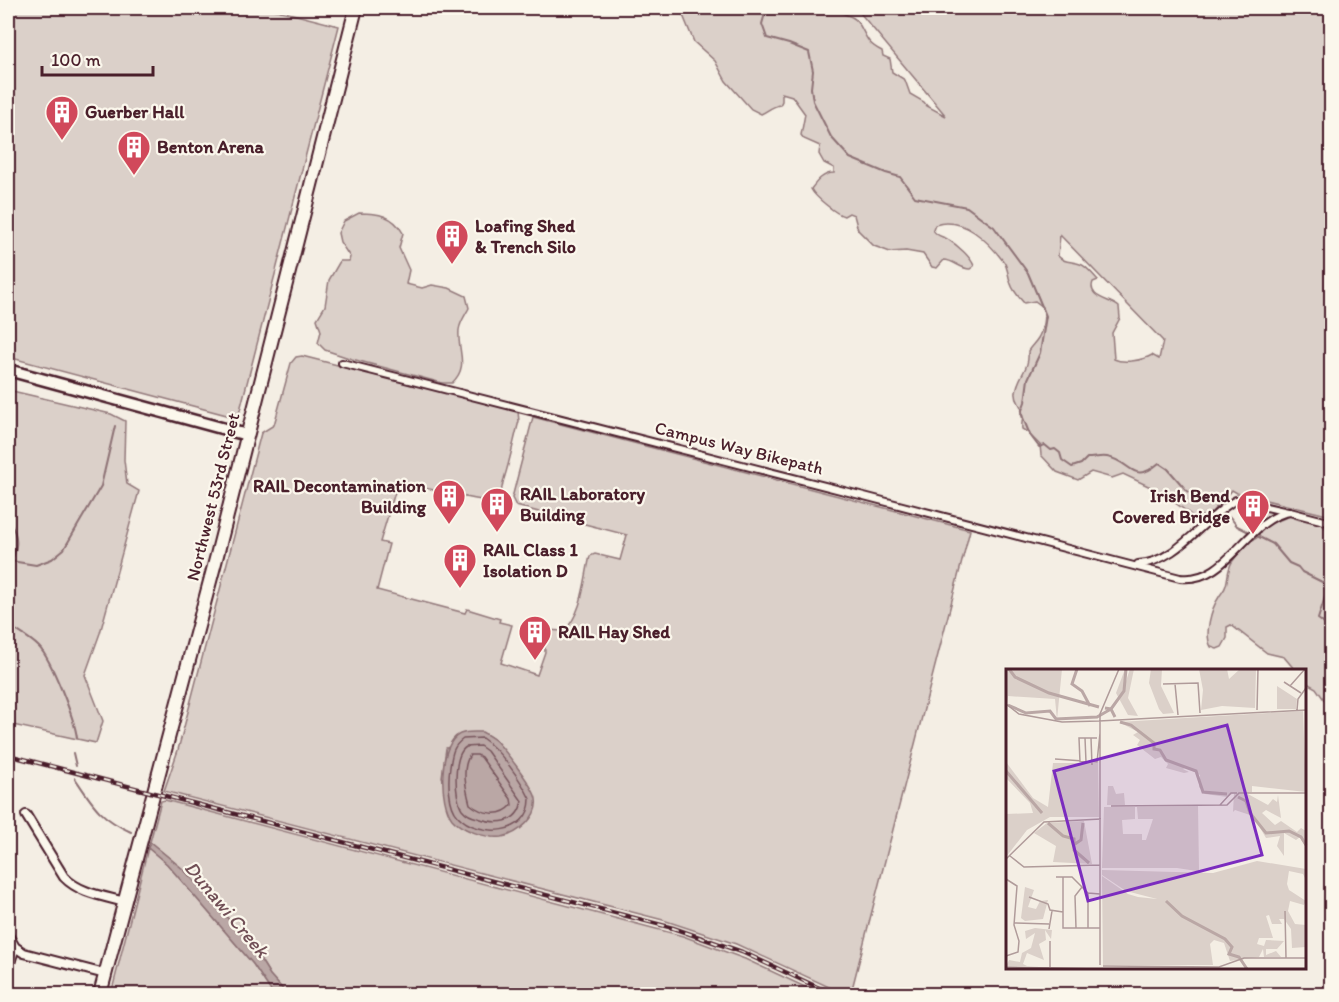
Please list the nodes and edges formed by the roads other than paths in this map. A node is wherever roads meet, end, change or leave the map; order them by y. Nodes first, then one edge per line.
1 (356, 8) edge
2 (342, 363) dead end
3 (8, 370) edge
4 (247, 435) junction
5 (1290, 512) junction
6 (1332, 523) edge
7 (1128, 564) junction
8 (26, 815) dead end
9 (125, 902) junction
10 (8, 935) edge
11 (15, 947) junction
12 (8, 969) edge
13 (105, 974) junction
14 (100, 994) edge

1 - 4 main road, Northwest 53rd Street
2 - 7 street, Campus Way Bikepath
3 - 4 main road
4 - 9 main road, Northwest 53rd Street
5 - 6 street, Campus Way Bikepath
5 - 7 street, Campus Way Bikepath
5 - 7 street, Campus Way Bikepath
8 - 9 street
9 - 13 main road, Northwest 53rd Street
10 - 11 street
11 - 12 street
11 - 13 street
13 - 14 main road, Northwest 53rd Street

